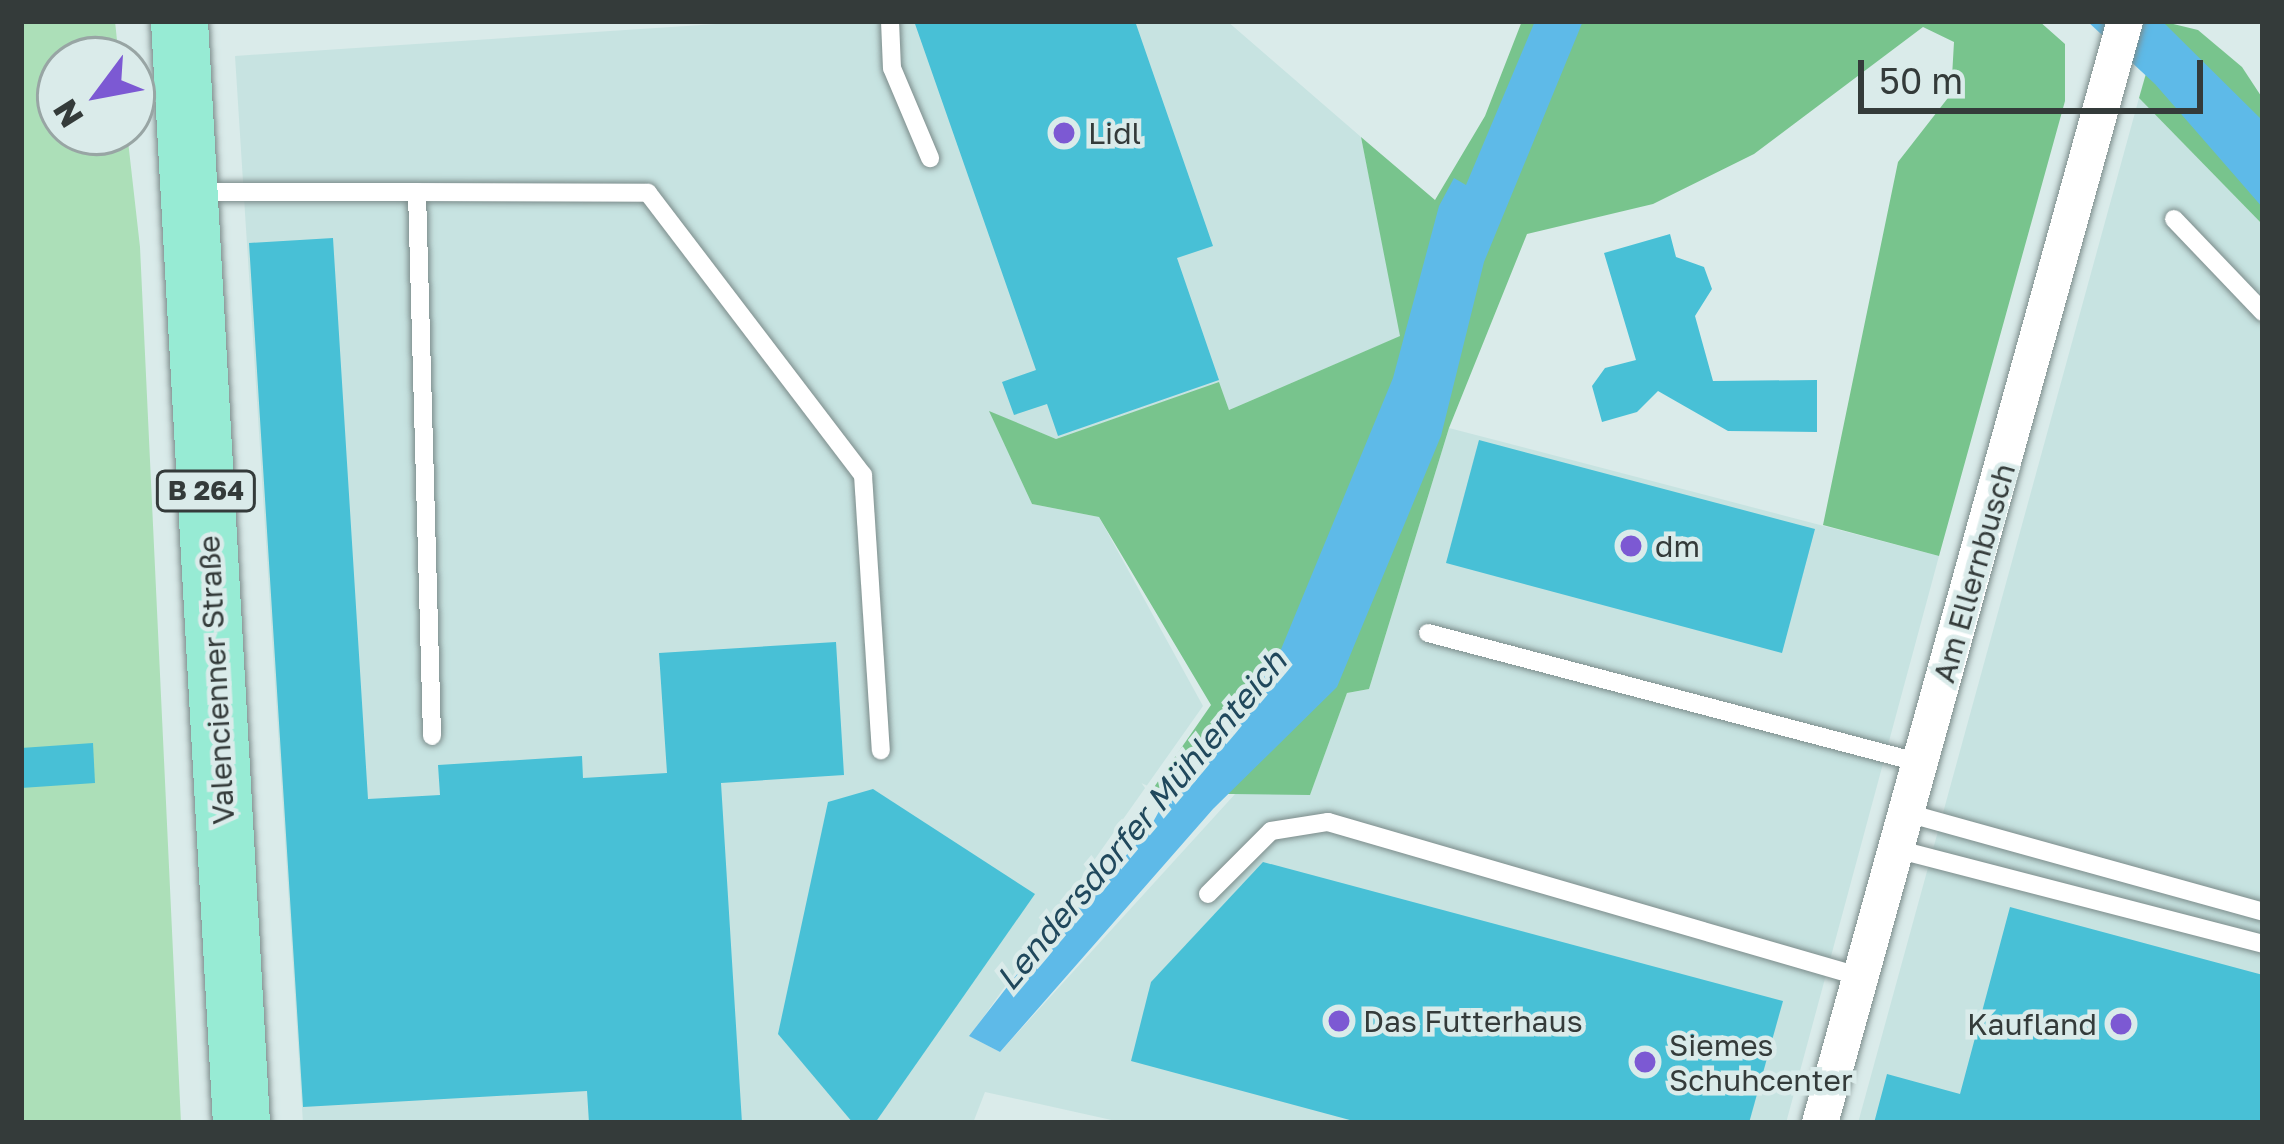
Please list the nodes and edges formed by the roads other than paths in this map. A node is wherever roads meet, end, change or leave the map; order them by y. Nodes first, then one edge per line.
1 (179, 21) edge
2 (890, 21) edge
3 (2125, 21) edge
4 (930, 158) dead end
5 (189, 192) junction
6 (417, 192) junction
7 (2174, 219) dead end
8 (2263, 313) edge
9 (1428, 633) dead end
10 (432, 736) dead end
11 (880, 750) dead end
12 (1921, 763) junction
13 (1907, 813) junction
14 (1896, 849) junction
15 (1208, 894) dead end
16 (2263, 912) edge
17 (2263, 944) edge
18 (1858, 976) junction
19 (241, 1123) edge
20 (1820, 1123) edge

1 - 5 main road, Valencienner Straße / B 264
2 - 4 lane
3 - 12 street, Am Ellernbusch
5 - 6 lane
5 - 19 main road, Valencienner Straße / B 264
6 - 10 lane
6 - 11 lane
7 - 8 lane
9 - 12 lane
12 - 13 street, Am Ellernbusch
13 - 14 street, Am Ellernbusch
13 - 16 lane
14 - 17 lane
14 - 18 street, Am Ellernbusch
15 - 18 lane
18 - 20 street, Am Ellernbusch

